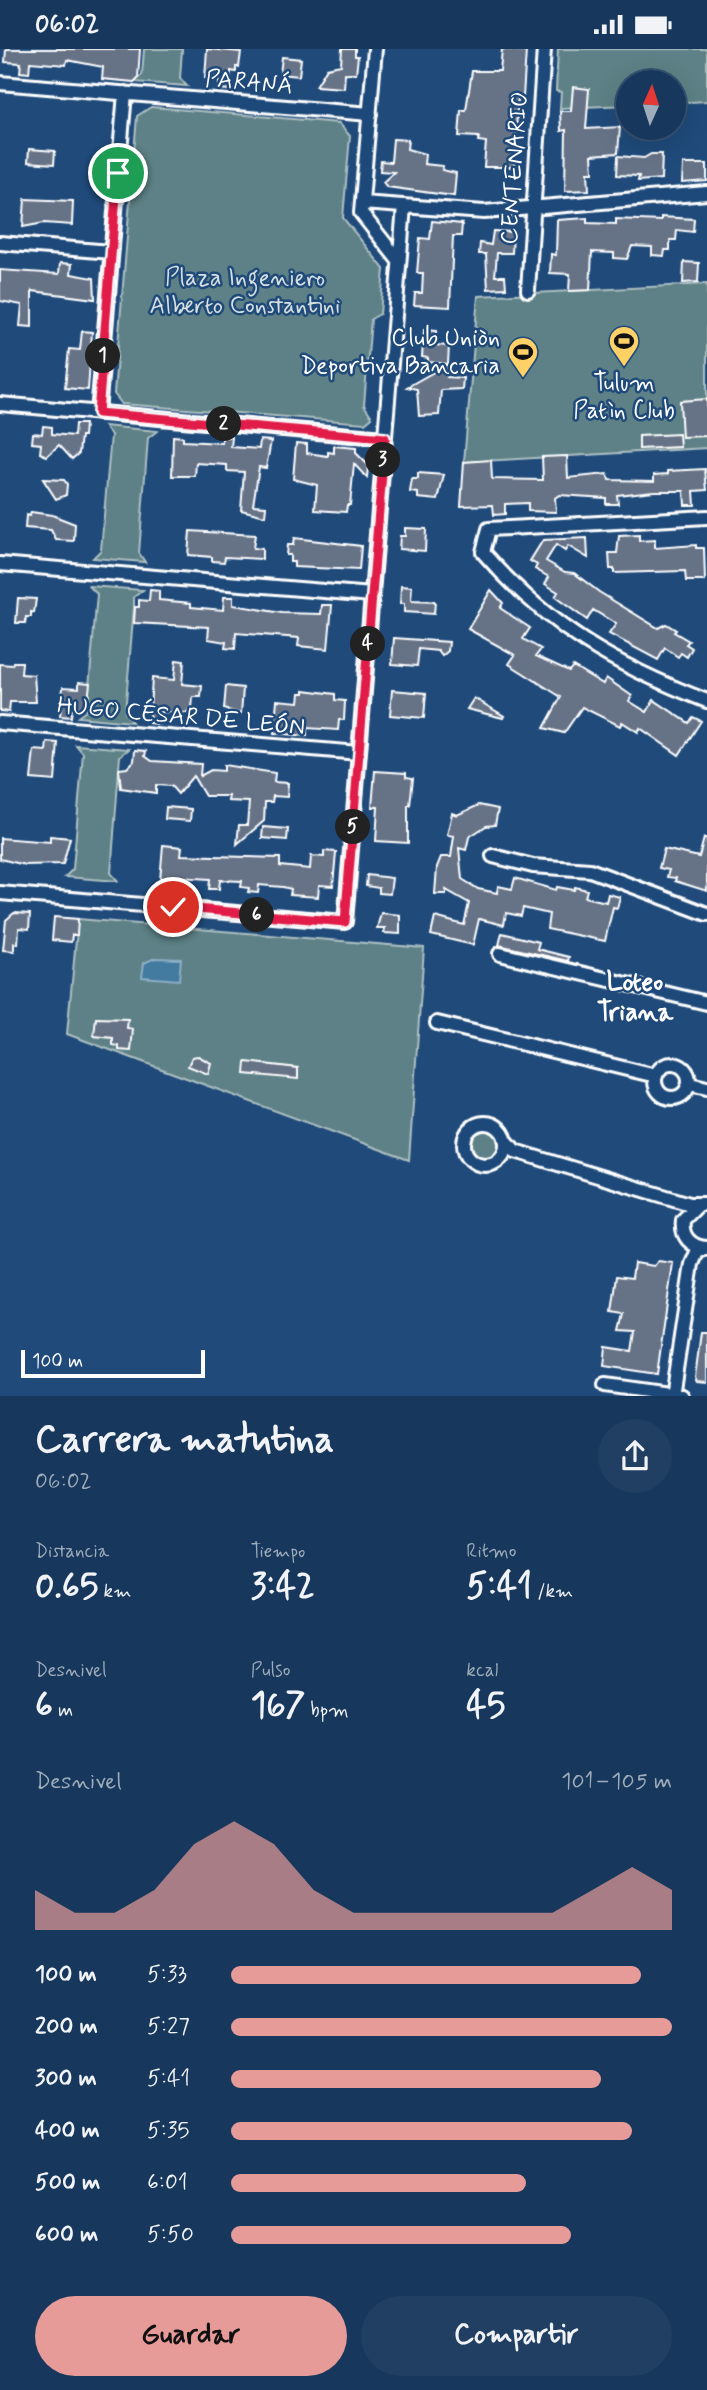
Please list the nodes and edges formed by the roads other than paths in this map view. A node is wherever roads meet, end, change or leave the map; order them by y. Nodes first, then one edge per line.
1 (375, 49) edge
2 (544, 49) edge
3 (0, 83) edge
4 (125, 93) junction
5 (369, 114) junction
6 (707, 193) edge
7 (362, 203) junction
8 (404, 206) junction
9 (534, 208) junction
10 (0, 243) edge
11 (111, 252) junction
12 (399, 261) junction
13 (528, 290) dead end
14 (0, 404) edge
15 (98, 413) junction
16 (385, 438) junction
17 (707, 517) edge
18 (0, 564) edge
19 (372, 595) junction
20 (707, 701) edge
21 (0, 723) edge
22 (359, 753) junction
23 (493, 856) dead end
24 (0, 893) edge
25 (707, 914) edge
26 (500, 954) dead end
27 (707, 1003) edge
28 (437, 1023) dead end
29 (656, 1076) junction
30 (690, 1084) junction
31 (707, 1088) edge
32 (506, 1139) junction
33 (515, 1151) junction
34 (501, 1157) junction
35 (676, 1199) junction
36 (703, 1205) edge
37 (685, 1215) junction
38 (687, 1240) junction
39 (707, 1248) edge
40 (693, 1260) junction
41 (605, 1385) dead end
42 (676, 1396) edge

1 - 5 street
2 - 9 street, CENTENARIO
3 - 4 street, PARANÁ
4 - 5 street, PARANÁ
4 - 11 street
5 - 7 street
6 - 9 street
7 - 8 street
7 - 12 street
8 - 9 street
8 - 12 street
9 - 13 street, CENTENARIO
10 - 11 street
11 - 15 street
12 - 16 street
14 - 15 street
15 - 16 street
16 - 19 street
17 - 20 street
18 - 19 street
19 - 22 street
21 - 22 street, HUGO CÉSAR DE LEÓN
22 - 24 street
23 - 25 street
26 - 27 street
28 - 29 street
29 - 30 street
29 - 30 street
30 - 31 street
32 - 33 street
32 - 34 street
32 - 34 street
33 - 34 street
33 - 35 street
35 - 36 street
35 - 37 street
36 - 37 street
37 - 38 street
38 - 39 street
38 - 40 street
39 - 40 street
40 - 42 street
41 - 42 street

